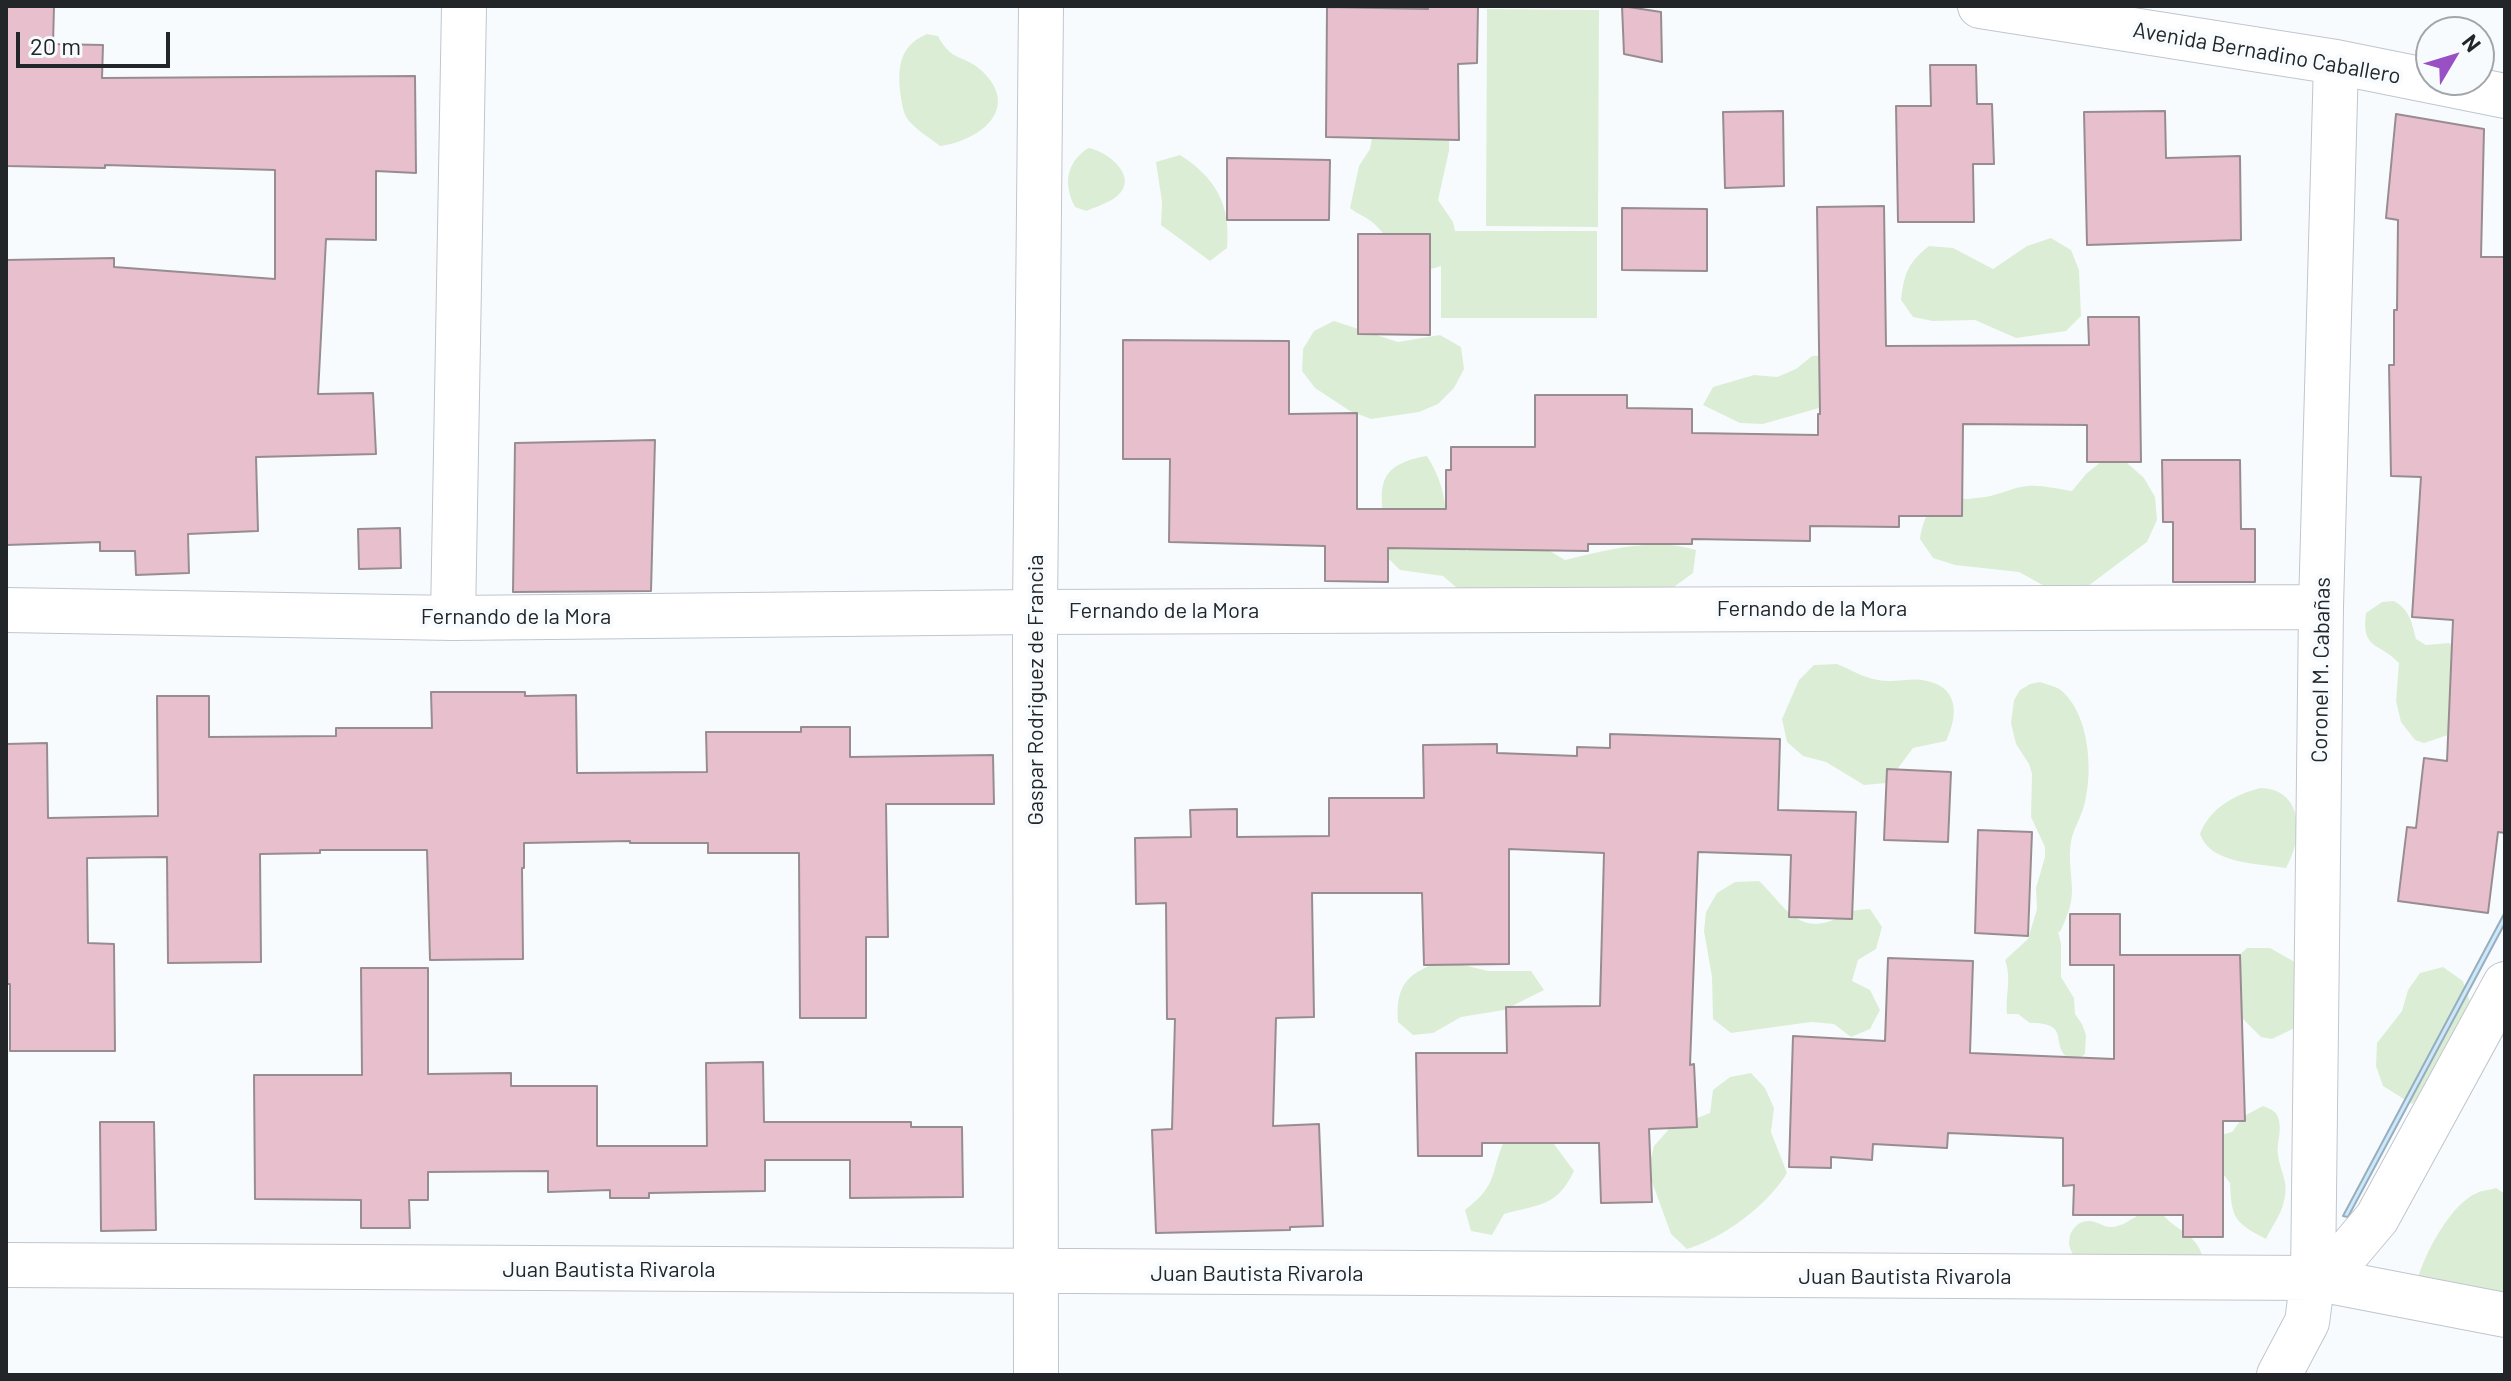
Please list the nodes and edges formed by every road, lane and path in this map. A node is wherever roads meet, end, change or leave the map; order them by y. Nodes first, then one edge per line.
1 (464, 6) edge
2 (1041, 6) edge
3 (1980, 6) edge
4 (2336, 62) junction
5 (2505, 96) edge
6 (2321, 607) junction
7 (6, 610) edge
8 (1035, 612) junction
9 (453, 618) junction
10 (2505, 984) edge
11 (6, 1265) edge
12 (1036, 1273) junction
13 (2313, 1278) junction
14 (2505, 1315) edge
15 (1036, 1375) edge
16 (2279, 1375) edge

1 - 9 street
2 - 8 street, Gaspar Rodriguez de Francia
3 - 4 street, Avenida Bernadino Caballero
4 - 5 street, Avenida Bernadino Caballero
4 - 6 street, Coronel M. Cabañas
6 - 8 street, Fernando de la Mora
6 - 13 street, Coronel M. Cabañas
7 - 9 street, Fernando de la Mora
8 - 9 street, Fernando de la Mora
8 - 12 street, Gaspar Rodriguez de Francia
10 - 13 street
11 - 12 street, Juan Bautista Rivarola
12 - 13 street, Juan Bautista Rivarola
12 - 15 street, Gaspar Rodriguez de Francia
13 - 14 street, Juan Bautista Rivarola
13 - 16 street, Coronel M. Cabañas

